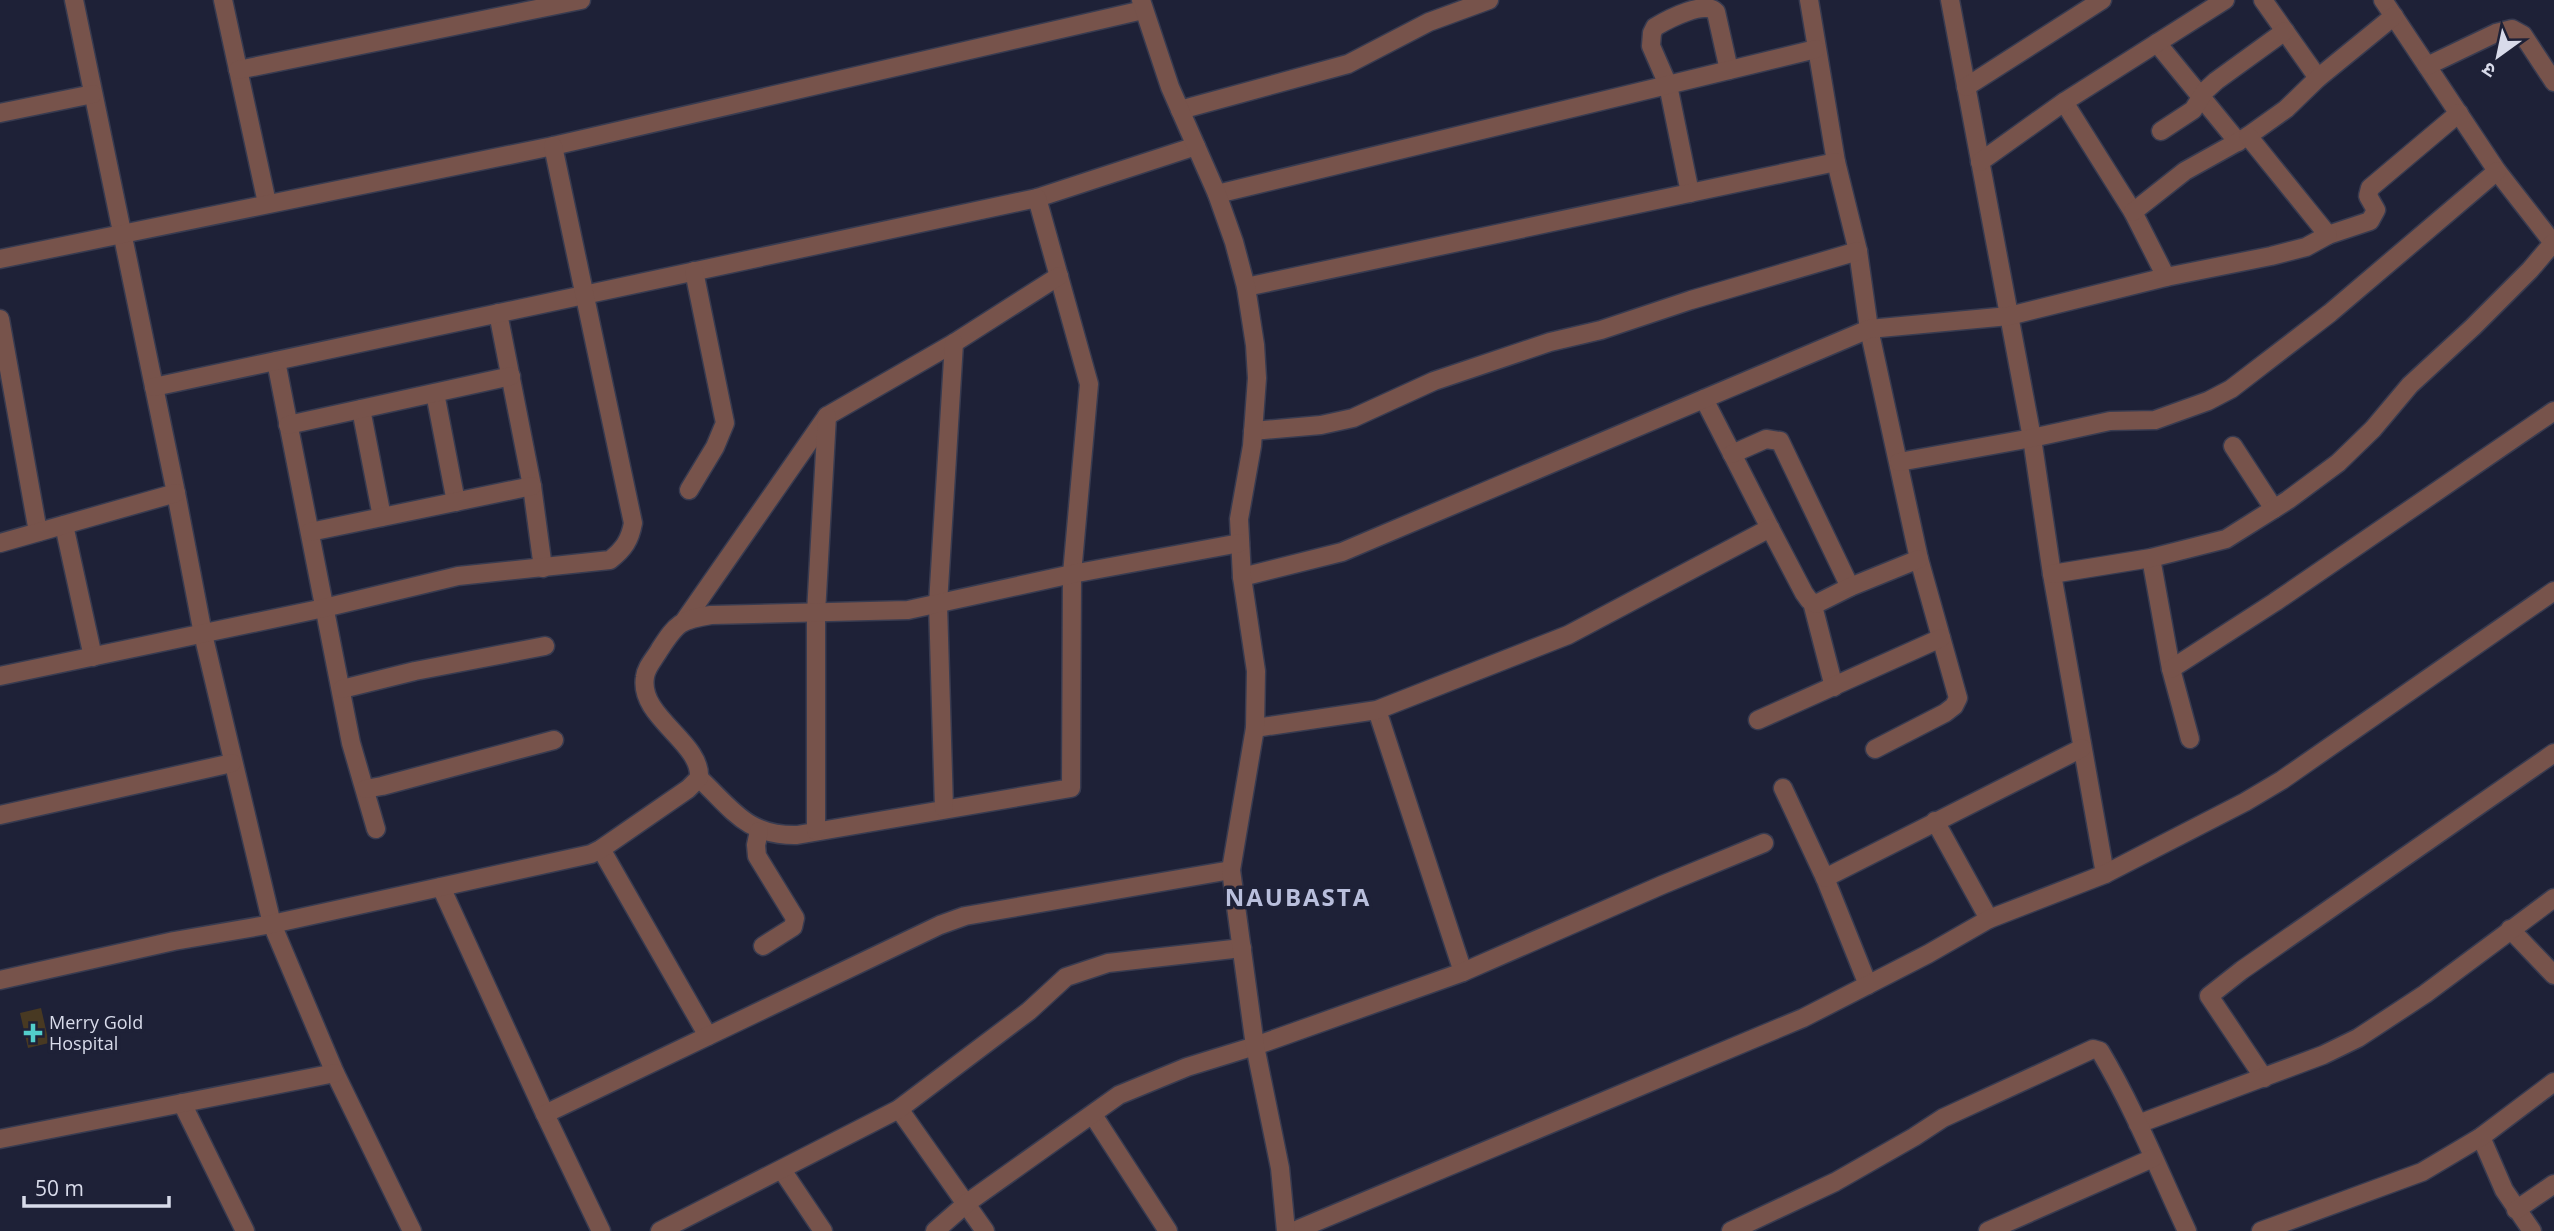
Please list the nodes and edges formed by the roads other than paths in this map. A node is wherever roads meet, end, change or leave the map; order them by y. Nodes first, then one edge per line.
1 (74, 0) edge
2 (223, 0) edge
3 (581, 0) edge
4 (1489, 0) edge
5 (1810, 0) edge
6 (1950, 0) edge
7 (2102, 0) edge
8 (2225, 0) edge
9 (2263, 0) edge
10 (2386, 4) edge
11 (1142, 5) edge
12 (2285, 31) junction
13 (2157, 43) junction
14 (1816, 49) junction
15 (2427, 66) junction
16 (1729, 70) junction
17 (238, 71) junction
18 (2318, 78) junction
19 (2554, 82) edge
20 (1668, 85) junction
21 (1966, 87) junction
22 (93, 94) junction
23 (2202, 97) junction
24 (2064, 102) junction
25 (1180, 110) junction
26 (0, 113) edge
27 (2459, 113) junction
28 (2161, 131) dead end
29 (2243, 139) junction
30 (553, 146) junction
31 (1196, 146) junction
32 (1980, 162) junction
33 (1836, 163) junction
34 (2497, 171) junction
35 (1690, 193) junction
36 (1217, 194) junction
37 (1037, 198) junction
38 (267, 204) junction
39 (2133, 212) junction
40 (122, 233) junction
41 (2328, 235) junction
42 (2552, 236) edge
43 (1858, 251) junction
44 (0, 259) edge
45 (694, 271) junction
46 (1059, 276) junction
47 (2166, 277) junction
48 (1246, 287) junction
49 (584, 295) junction
50 (498, 313) junction
51 (2009, 316) junction
52 (0, 319) edge
53 (1869, 329) junction
54 (954, 343) junction
55 (276, 361) junction
56 (510, 376) junction
57 (154, 387) junction
58 (435, 393) junction
59 (1704, 399) junction
60 (360, 409) junction
61 (2554, 411) edge
62 (827, 416) junction
63 (288, 425) junction
64 (1253, 431) junction
65 (2032, 438) junction
66 (2234, 446) dead end
67 (1732, 454) junction
68 (1899, 462) junction
69 (532, 486) junction
70 (689, 489) dead end
71 (176, 494) junction
72 (456, 502) junction
73 (2274, 509) junction
74 (382, 517) junction
75 (64, 525) junction
76 (1770, 528) junction
77 (38, 532) junction
78 (310, 532) junction
79 (0, 543) edge
80 (1240, 543) junction
81 (2151, 558) junction
82 (1919, 559) junction
83 (543, 568) junction
84 (1072, 574) junction
85 (2052, 574) junction
86 (1242, 577) junction
87 (1850, 587) junction
88 (2554, 591) edge
89 (1812, 602) junction
90 (938, 604) junction
91 (324, 608) junction
92 (816, 613) junction
93 (685, 620) junction
94 (202, 634) junction
95 (1941, 638) junction
96 (545, 646) dead end
97 (93, 657) junction
98 (2171, 669) junction
99 (0, 676) edge
100 (1834, 687) junction
101 (342, 690) junction
102 (1377, 710) junction
103 (1758, 720) dead end
104 (1255, 728) junction
105 (2190, 739) dead end
106 (554, 740) dead end
107 (2082, 748) junction
108 (1875, 749) dead end
109 (2554, 753) edge
110 (232, 763) junction
111 (699, 778) junction
112 (1783, 788) dead end
113 (365, 789) junction
114 (944, 808) junction
115 (0, 815) edge
116 (1935, 821) junction
117 (376, 829) dead end
118 (759, 831) junction
119 (816, 831) junction
120 (1764, 844) dead end
121 (601, 849) junction
122 (1231, 870) junction
123 (2105, 874) junction
124 (1825, 878) junction
125 (441, 887) junction
126 (2554, 898) edge
127 (1989, 919) junction
128 (272, 924) junction
129 (2510, 929) junction
130 (763, 946) dead end
131 (1242, 948) junction
132 (1462, 972) junction
133 (2554, 975) edge
134 (0, 980) edge
135 (1868, 985) junction
136 (708, 1036) junction
137 (1255, 1046) junction
138 (335, 1073) junction
139 (2264, 1078) junction
140 (2554, 1082) edge
141 (182, 1103) junction
142 (900, 1109) junction
143 (545, 1114) junction
144 (1093, 1115) junction
145 (2138, 1124) junction
146 (2481, 1136) junction
147 (0, 1139) edge
148 (2153, 1158) junction
149 (782, 1170) junction
150 (2554, 1184) edge
151 (967, 1203) junction
152 (2523, 1224) edge
153 (1161, 1228) edge
154 (242, 1230) edge
155 (2270, 1230) edge
156 (412, 1231) edge
157 (601, 1231) edge
158 (660, 1231) edge
159 (823, 1231) edge
160 (935, 1231) edge
161 (985, 1231) edge
162 (1286, 1231) edge
163 (1294, 1231) edge
164 (1731, 1231) edge
165 (1988, 1231) edge
166 (2186, 1231) edge

1 - 22 street
2 - 17 street
3 - 17 street
4 - 25 street
5 - 14 street
6 - 21 street
7 - 21 street
8 - 13 street
9 - 12 street
10 - 15 street
10 - 18 street
11 - 25 street
11 - 30 street
12 - 18 street
12 - 23 street
13 - 23 street
13 - 24 street
14 - 16 street
14 - 33 street
15 - 19 street
15 - 27 street
16 - 20 street
16 - 20 street
17 - 38 street
18 - 29 street
20 - 35 street
20 - 36 street
21 - 32 street
22 - 26 street
22 - 40 street
23 - 28 street
23 - 29 street
24 - 32 street
24 - 39 street
25 - 31 street
27 - 34 street
27 - 41 street
29 - 39 street
29 - 41 street
30 - 38 street
30 - 49 street
31 - 36 street
31 - 37 street
32 - 51 street
33 - 35 street
33 - 43 street
34 - 42 street
34 - 65 street
35 - 48 street
36 - 48 street
37 - 45 street
37 - 46 street
38 - 40 street
39 - 47 street
40 - 44 street
40 - 57 street
41 - 47 street
42 - 73 street
43 - 53 street
43 - 64 street
45 - 49 street
45 - 70 street
46 - 54 street
46 - 84 street
47 - 51 street
48 - 64 street
49 - 50 street
49 - 83 street
50 - 55 street
50 - 56 street
51 - 53 street
51 - 65 street
52 - 77 street
53 - 59 street
53 - 68 street
54 - 62 street
54 - 90 street
55 - 57 street
55 - 63 street
56 - 58 street
56 - 69 street
57 - 71 street
58 - 60 street
58 - 72 street
59 - 67 street
59 - 86 street
60 - 63 street
60 - 74 street
61 - 98 street
62 - 92 street
62 - 93 street
63 - 78 street
64 - 80 street
65 - 68 street
65 - 85 street
66 - 73 street
67 - 76 street
67 - 87 street
68 - 82 street
69 - 72 street
69 - 83 street
71 - 75 street
71 - 94 street
72 - 74 street
73 - 81 street
74 - 78 street
75 - 77 street
75 - 97 street
76 - 89 street
76 - 102 street
77 - 79 street
78 - 91 street
80 - 84 street
80 - 86 street
81 - 85 street
81 - 98 street
82 - 87 street
82 - 95 street
83 - 91 street
84 - 90 street
84 - 114 street
85 - 107 street
86 - 104 street
87 - 89 street
88 - 123 street
89 - 100 street
90 - 92 street
90 - 114 street
91 - 94 street
91 - 101 street
92 - 93 street
92 - 119 street
93 - 111 street
94 - 97 street
94 - 110 street
95 - 100 street
95 - 108 street
96 - 101 street
97 - 99 street
98 - 105 street
100 - 103 street
101 - 113 street
102 - 104 street
102 - 132 street
104 - 122 street
106 - 113 street
107 - 116 street
107 - 123 street
109 - 139 street
110 - 115 street
110 - 128 street
111 - 118 street
111 - 121 street
112 - 124 street
113 - 117 street
114 - 119 street
116 - 124 street
116 - 127 street
118 - 119 street
118 - 130 street
120 - 132 street
121 - 125 street
121 - 136 street
122 - 131 street
122 - 136 street
123 - 127 street
124 - 135 street
125 - 128 street
125 - 143 street
126 - 129 street
127 - 135 street
128 - 134 street
128 - 138 street
129 - 133 street
129 - 139 street
131 - 137 street
131 - 142 street
132 - 137 street
135 - 163 street
136 - 143 street
137 - 144 street
137 - 162 street
138 - 141 street
138 - 156 street
139 - 145 street
140 - 146 street
141 - 147 street
141 - 154 street
142 - 149 street
142 - 151 street
143 - 157 street
144 - 151 street
144 - 153 street
145 - 148 street
145 - 164 street
146 - 152 street
146 - 155 street
148 - 165 street
148 - 166 street
149 - 158 street
149 - 159 street
150 - 152 street
151 - 160 street
151 - 161 street

